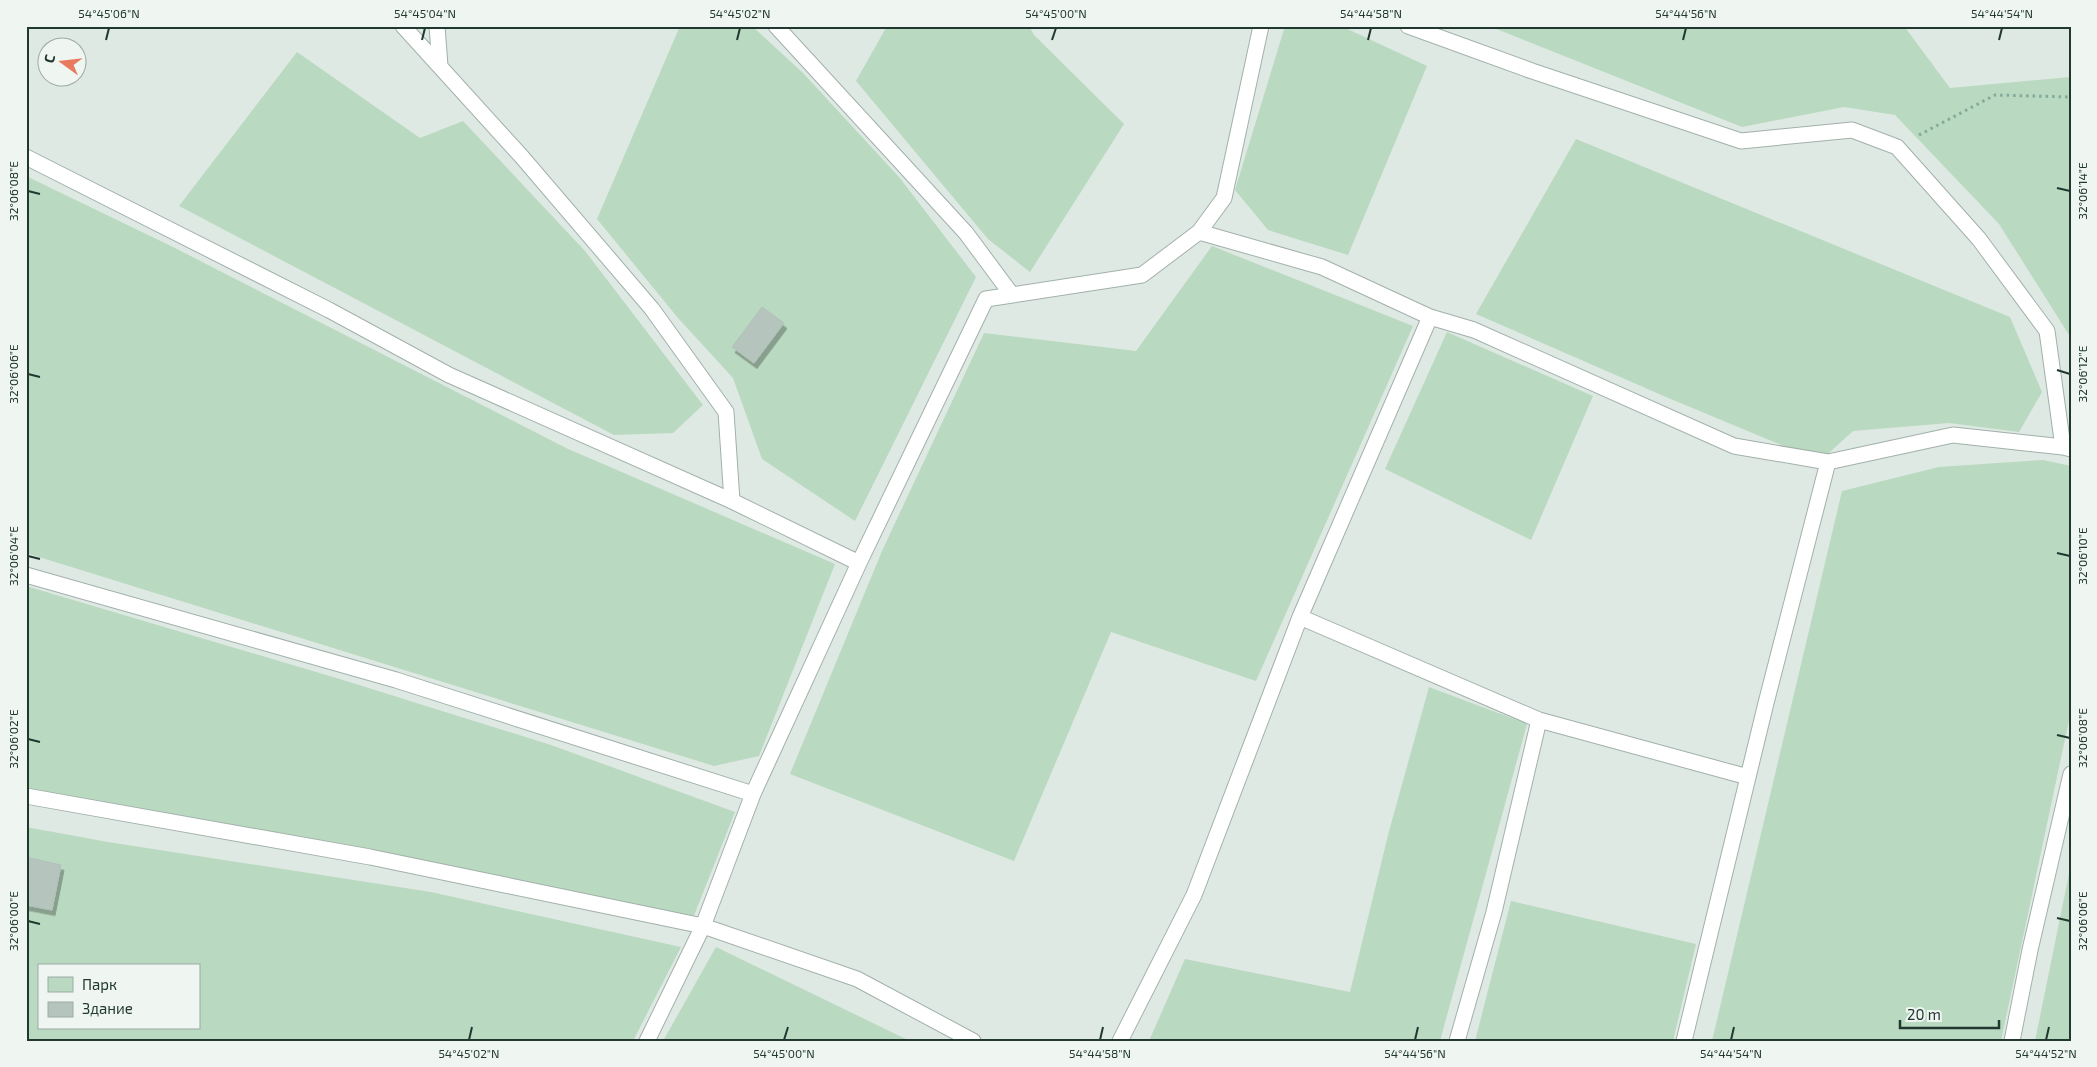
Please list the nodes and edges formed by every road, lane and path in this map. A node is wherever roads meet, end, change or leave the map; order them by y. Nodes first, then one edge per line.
1 (403, 26) edge
2 (437, 26) edge
3 (776, 26) edge
4 (1261, 26) edge
5 (1408, 26) edge
6 (440, 66) junction
7 (2071, 97) edge
8 (1897, 147) junction
9 (26, 156) edge
10 (1199, 232) junction
11 (1012, 295) junction
12 (1430, 317) junction
13 (2067, 448) edge
14 (1828, 462) junction
15 (732, 500) junction
16 (860, 563) junction
17 (26, 575) edge
18 (1300, 617) junction
19 (1540, 720) junction
20 (2071, 774) edge
21 (1748, 777) junction
22 (753, 794) junction
23 (26, 796) edge
24 (704, 926) junction
25 (647, 1041) edge
26 (973, 1041) edge
27 (1120, 1041) edge
28 (1457, 1041) edge
29 (1684, 1041) edge
30 (2012, 1041) edge

1 - 6 lane
2 - 6 lane
3 - 11 lane
4 - 10 lane
5 - 8 lane
6 - 15 lane
7 - 8 path
8 - 13 lane
9 - 15 lane
10 - 11 lane
10 - 12 lane
11 - 16 lane
12 - 14 lane
12 - 18 lane
13 - 14 lane
14 - 21 lane
15 - 16 lane
16 - 22 lane
17 - 22 lane
18 - 19 lane
18 - 27 lane
19 - 21 lane
19 - 28 lane
20 - 30 lane
21 - 29 lane
22 - 24 lane
23 - 24 lane
24 - 25 lane
24 - 26 lane

